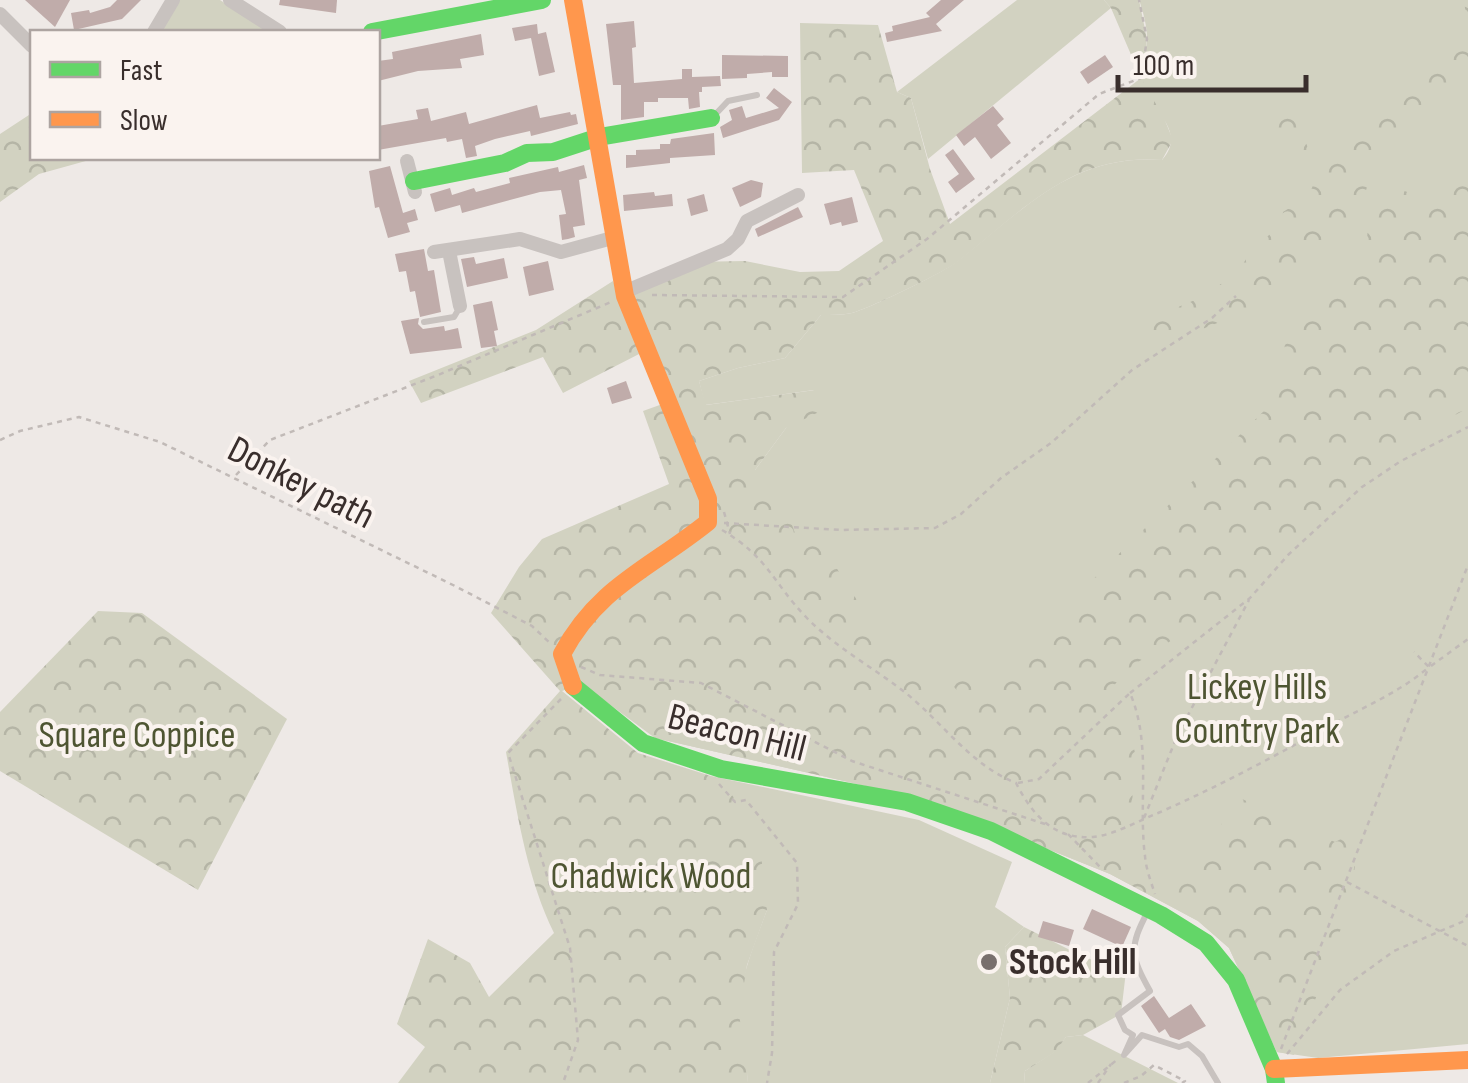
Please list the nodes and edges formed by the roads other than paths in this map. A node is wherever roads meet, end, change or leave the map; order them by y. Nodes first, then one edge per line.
1 (172, 0) edge
2 (230, 0) edge
3 (542, 0) edge
4 (573, 0) edge
5 (0, 14) edge
6 (155, 30) edge
7 (277, 30) edge
8 (380, 30) edge
9 (30, 44) edge
10 (757, 96) dead end
11 (711, 118) joint
12 (600, 137) junction
13 (407, 161) dead end
14 (414, 186) joint
15 (798, 194) dead end
16 (616, 237) junction
17 (624, 294) junction
18 (460, 306) joint
19 (424, 322) dead end
20 (1155, 912) junction
21 (1468, 1060) edge
22 (1275, 1076) edge
23 (1218, 1083) edge

1 - 6 street
2 - 7 street
3 - 8 street
4 - 12 street
5 - 9 street
10 - 11 lane
11 - 12 street
12 - 14 street
12 - 16 street
13 - 14 street
15 - 17 street
16 - 17 street
16 - 18 street
17 - 20 street, Beacon Hill
18 - 19 lane
20 - 22 street, Beacon Hill
20 - 23 lane
21 - 22 street

